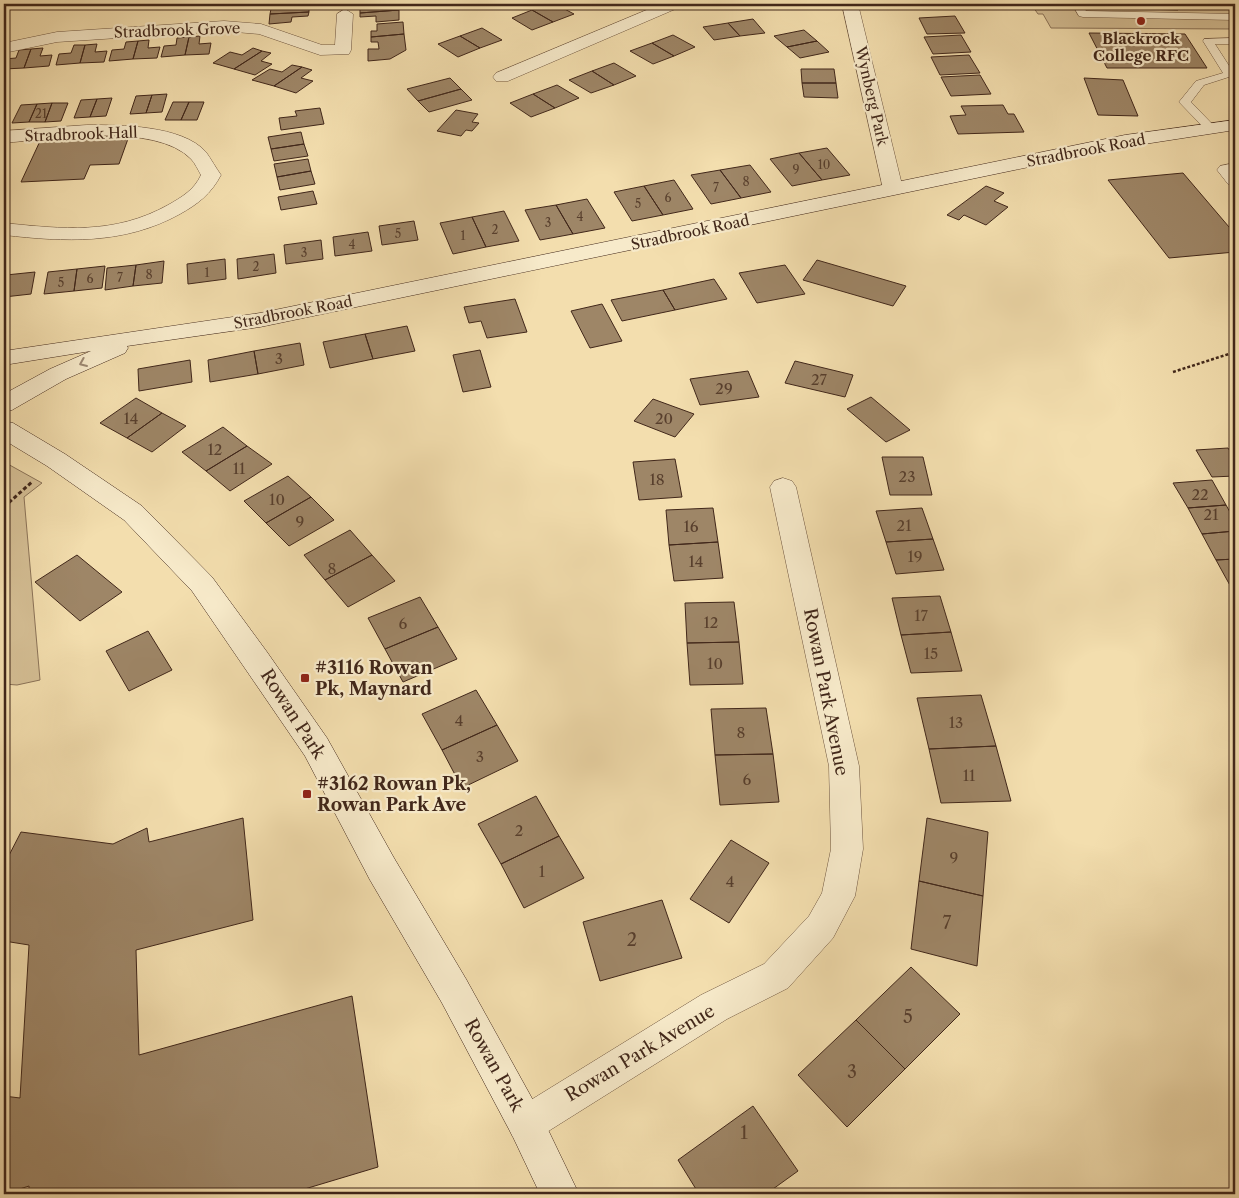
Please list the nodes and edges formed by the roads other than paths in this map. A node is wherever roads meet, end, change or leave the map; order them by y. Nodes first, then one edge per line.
1 (674, 4) edge
2 (850, 4) edge
3 (1076, 4) edge
4 (345, 14) dead end
5 (1235, 17) edge
6 (1235, 41) edge
7 (4, 48) edge
8 (502, 77) dead end
9 (1235, 125) edge
10 (1211, 128) junction
11 (4, 137) edge
12 (1235, 170) edge
13 (1235, 180) edge
14 (893, 189) junction
15 (4, 229) edge
16 (144, 337) junction
17 (4, 358) edge
18 (4, 404) edge
19 (4, 429) edge
20 (783, 487) dead end
21 (526, 1124) junction
22 (560, 1194) edge

1 - 8 street
2 - 14 street, Wynberg Park
3 - 5 lane
4 - 7 street, Stradbrook Grove
6 - 10 lane
9 - 10 street, Stradbrook Road
10 - 14 street, Stradbrook Road
11 - 15 street, Stradbrook Hall
12 - 13 street
14 - 16 street, Stradbrook Road
16 - 17 street, Stradbrook Road
16 -> 18 street, Stradbrook Road
19 - 21 street, Rowan Park
20 - 21 street, Rowan Park Avenue
21 - 22 street, Rowan Park

